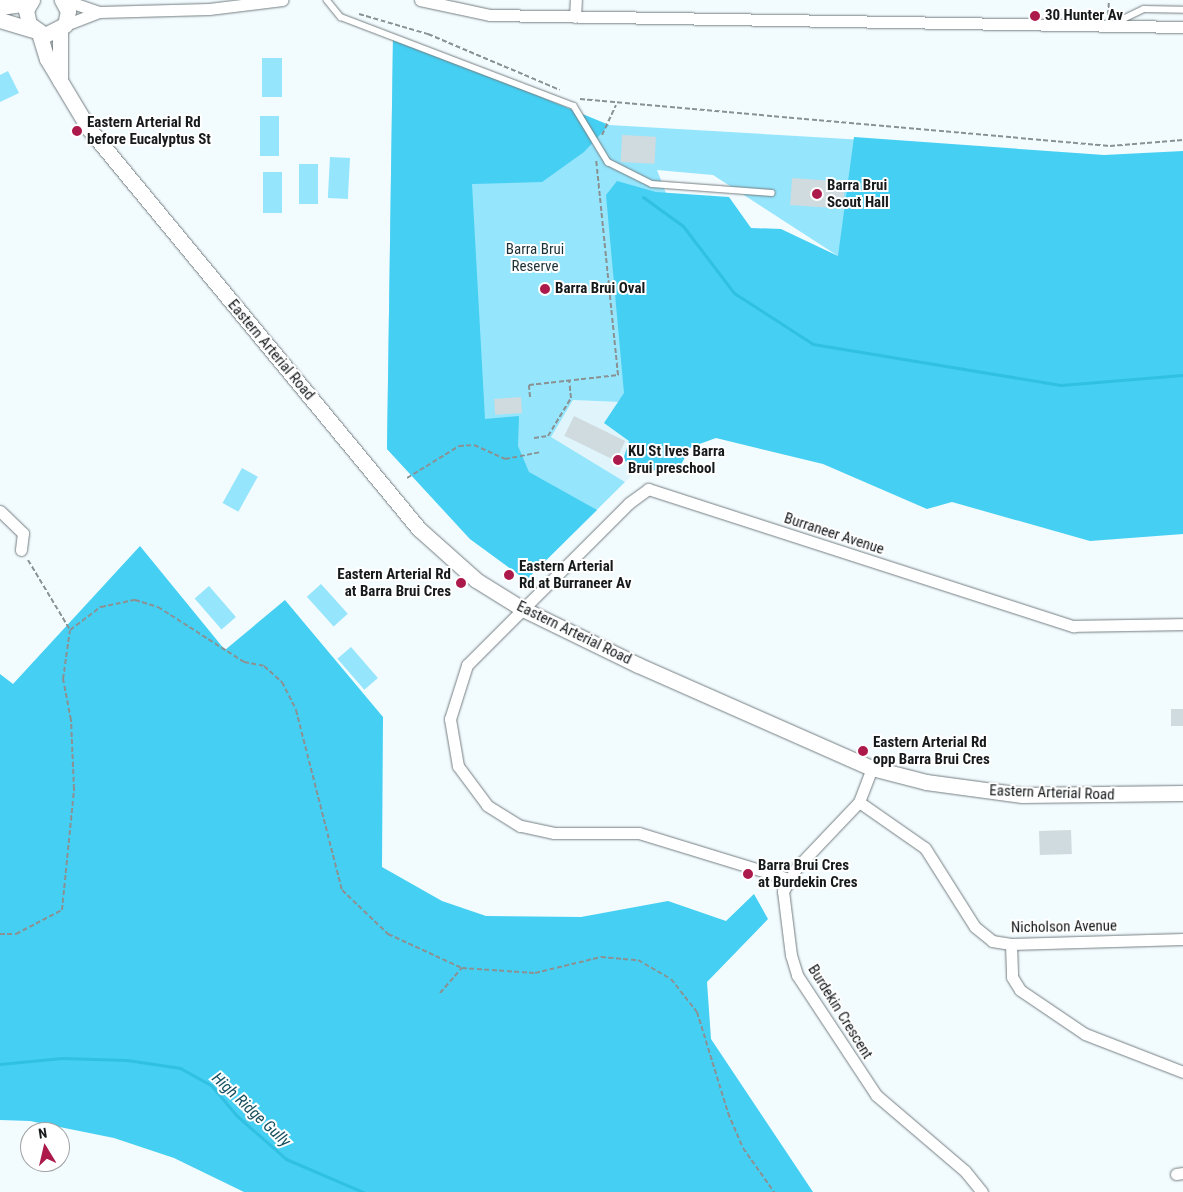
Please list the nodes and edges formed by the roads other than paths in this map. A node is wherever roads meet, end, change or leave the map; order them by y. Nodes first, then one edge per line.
1 (63, 0) edge
2 (282, 0) edge
3 (327, 0) edge
4 (420, 0) edge
5 (576, 0) edge
6 (31, 2) edge
7 (0, 7) edge
8 (1183, 10) edge
9 (99, 12) junction
10 (575, 17) junction
11 (0, 20) edge
12 (1108, 26) junction
13 (1183, 27) edge
14 (63, 28) junction
15 (36, 32) junction
16 (60, 84) junction
17 (772, 193) dead end
18 (0, 511) edge
19 (21, 550) road end
20 (520, 608) junction
21 (1183, 624) edge
22 (872, 768) junction
23 (1183, 793) edge
24 (859, 802) junction
25 (789, 879) junction
26 (1183, 939) edge
27 (1011, 944) junction
28 (1183, 1072) edge
29 (982, 1192) edge

1 - 9 street
1 - 14 main road
2 - 9 street
3 - 17 lane
4 - 10 street
5 - 10 street
6 - 7 main road
6 - 15 main road, Eastern Arterial Road
8 - 12 lane
9 - 14 street
10 - 12 street
11 - 15 main road
12 - 13 street
14 - 15 main road
14 - 16 main road
15 - 16 main road, Eastern Arterial Road
16 - 20 main road, Eastern Arterial Road
18 - 19 street
20 - 21 street, Burraneer Avenue
20 - 22 main road, Eastern Arterial Road
20 - 25 street
22 - 23 main road, Eastern Arterial Road
22 - 24 street, Burdekin Crescent
24 - 25 street, Burdekin Crescent
24 - 27 street, Nicholson Avenue
25 - 29 street, Burdekin Crescent
26 - 27 street, Nicholson Avenue
27 - 28 street

